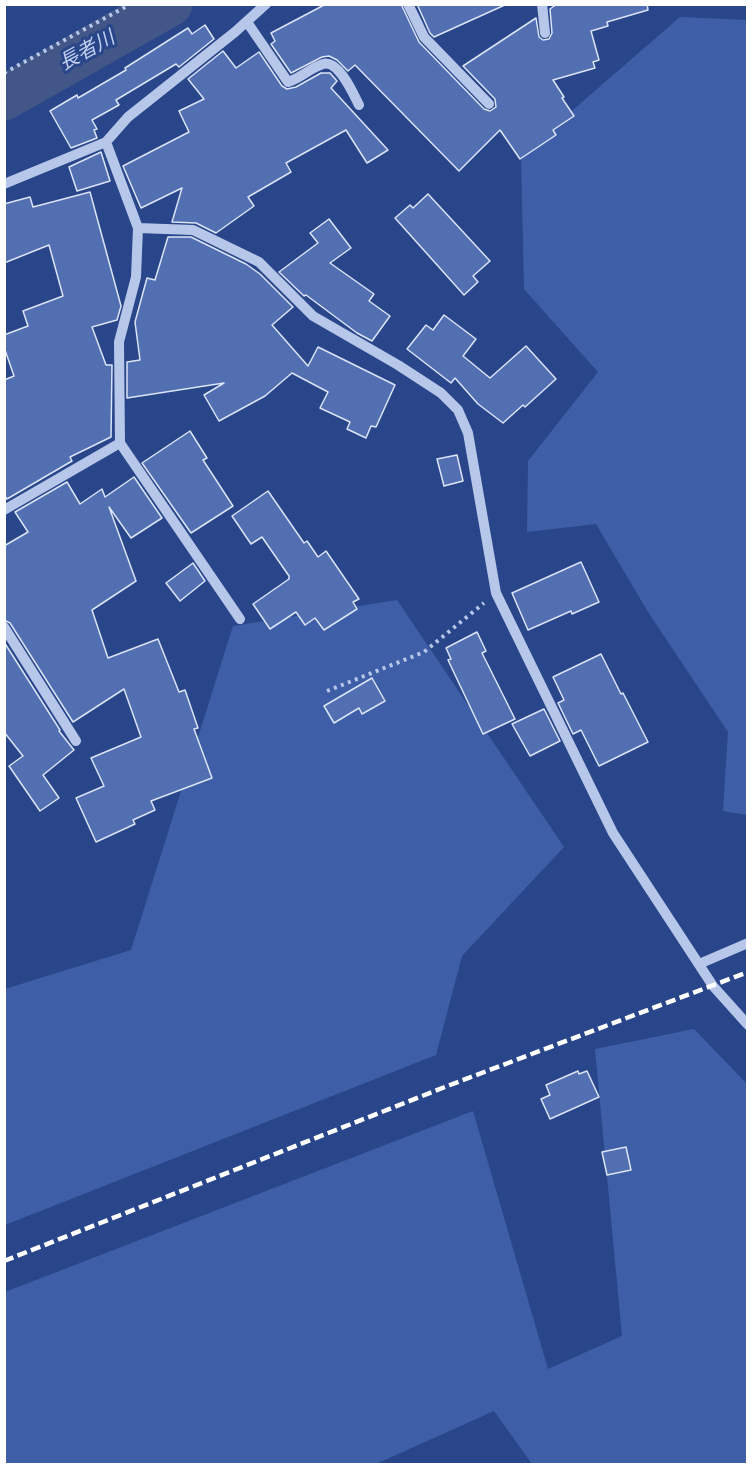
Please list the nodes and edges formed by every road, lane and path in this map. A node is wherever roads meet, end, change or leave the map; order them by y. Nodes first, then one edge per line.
1 (266, 4) edge
2 (408, 4) edge
3 (542, 4) edge
4 (129, 5) edge
5 (247, 22) junction
6 (545, 33) dead end
7 (4, 73) edge
8 (489, 104) dead end
9 (359, 105) dead end
10 (106, 142) junction
11 (4, 184) edge
12 (138, 228) junction
13 (120, 443) junction
14 (4, 510) edge
15 (496, 593) junction
16 (240, 620) dead end
17 (4, 627) edge
18 (327, 691) dead end
19 (76, 741) dead end
20 (747, 943) edge
21 (699, 964) junction
22 (747, 1025) edge

1 - 5 street
2 - 8 street
3 - 6 street
4 - 7 path
5 - 9 street
5 - 10 street
10 - 11 street
10 - 12 street
12 - 13 street
12 - 15 street
13 - 14 street
13 - 16 street
15 - 18 path
15 - 21 street
17 - 19 street
20 - 21 street
21 - 22 street

